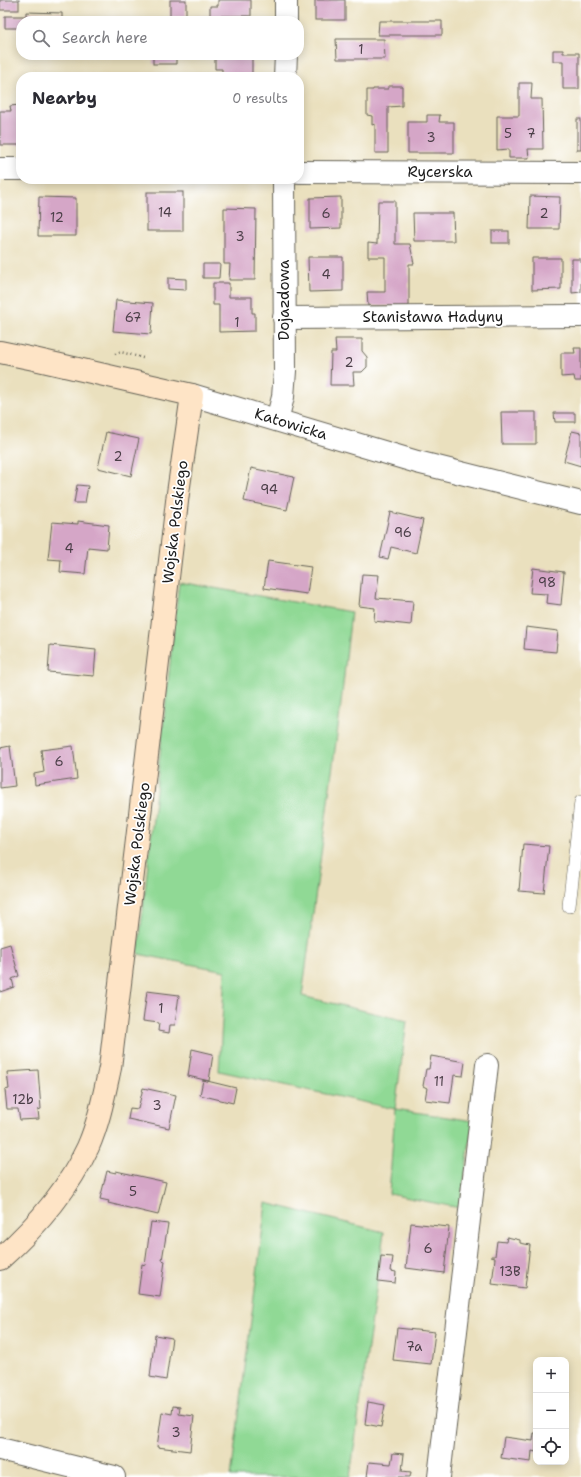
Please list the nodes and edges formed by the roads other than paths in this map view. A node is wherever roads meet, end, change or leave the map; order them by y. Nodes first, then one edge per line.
1 (286, 0) edge
2 (286, 16) edge
3 (286, 60) edge
4 (285, 72) edge
5 (0, 169) edge
6 (16, 169) edge
7 (304, 172) edge
8 (581, 172) edge
9 (284, 184) edge
10 (581, 316) edge
11 (284, 318) junction
12 (0, 352) edge
13 (192, 395) junction
14 (277, 420) junction
15 (581, 503) edge
16 (581, 802) edge
17 (569, 906) dead end
18 (487, 1065) dead end
19 (0, 1259) edge
20 (0, 1449) edge
21 (114, 1477) edge
22 (439, 1477) edge

1 - 2 street
3 - 4 street
5 - 6 street
7 - 8 street, Rycerska
9 - 11 street, Dojazdowa
10 - 11 street, Stanisława Hadyny
11 - 14 street, Dojazdowa
12 - 13 street, Katowicka
13 - 14 street, Katowicka
13 - 19 street, Wojska Polskiego
14 - 15 street, Katowicka
16 - 17 lane
18 - 22 street
20 - 21 street

